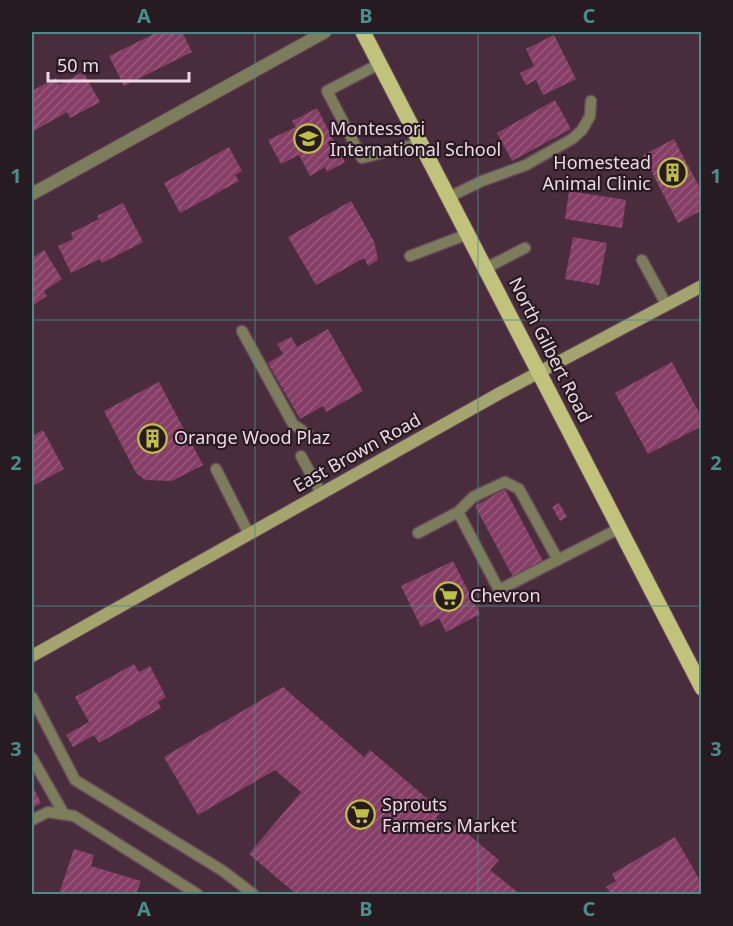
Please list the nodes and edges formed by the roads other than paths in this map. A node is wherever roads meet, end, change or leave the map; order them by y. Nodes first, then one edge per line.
1 (325, 32) edge
2 (363, 32) edge
3 (381, 63) junction
4 (591, 101) dead end
5 (422, 143) junction
6 (32, 194) edge
7 (449, 197) junction
8 (468, 234) junction
9 (525, 248) dead end
10 (410, 256) dead end
11 (642, 260) dead end
12 (486, 268) junction
13 (702, 286) edge
14 (666, 304) junction
15 (242, 331) dead end
16 (539, 372) junction
17 (310, 436) dead end
18 (301, 456) dead end
19 (216, 469) dead end
20 (321, 494) junction
21 (458, 512) junction
22 (620, 528) junction
23 (418, 533) dead end
24 (249, 534) junction
25 (558, 560) junction
26 (32, 656) edge
27 (702, 688) edge
28 (32, 697) edge
29 (32, 758) edge
30 (64, 814) junction
31 (32, 820) edge
32 (197, 894) edge
33 (253, 894) edge

1 - 6 street
2 - 3 main road, North Gilbert Road
3 - 5 main road, North Gilbert Road
3 - 5 lane
4 - 7 lane
5 - 7 main road, North Gilbert Road
7 - 8 main road, North Gilbert Road
8 - 10 lane
8 - 12 main road, North Gilbert Road
9 - 12 lane
11 - 14 lane
12 - 16 main road, North Gilbert Road
13 - 14 main road, East Brown Road
14 - 16 main road, East Brown Road
15 - 17 lane
16 - 20 main road, East Brown Road
16 - 22 main road, North Gilbert Road
18 - 20 lane
19 - 24 lane
20 - 24 main road, East Brown Road
21 - 23 lane
21 - 25 lane
21 - 25 lane
22 - 25 lane
22 - 27 main road, North Gilbert Road
24 - 26 main road, East Brown Road
28 - 33 lane
29 - 30 lane
30 - 31 lane
30 - 32 lane

